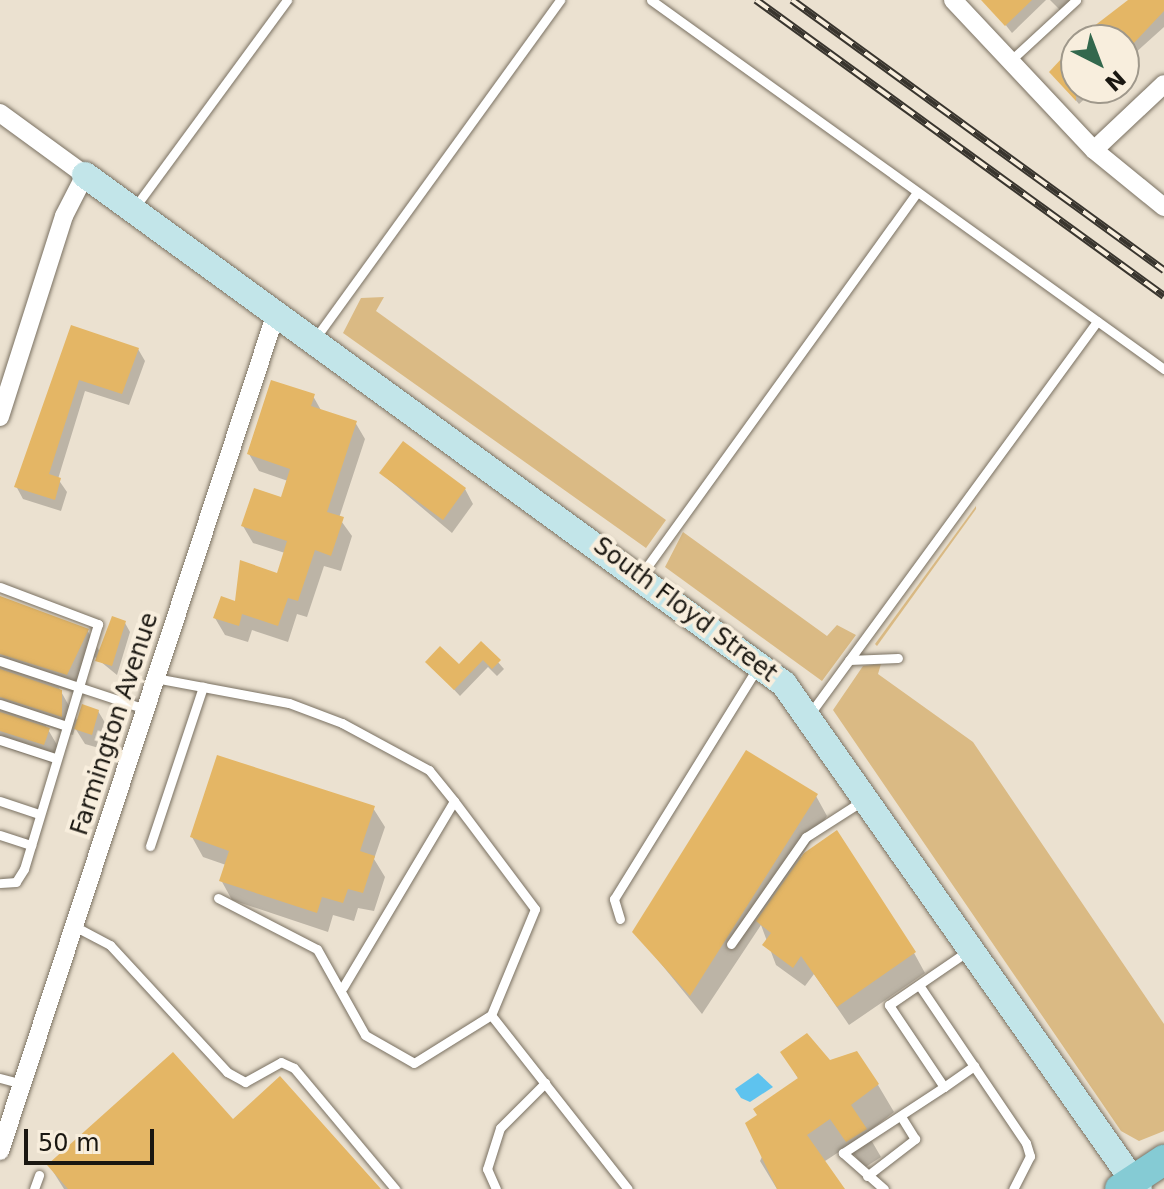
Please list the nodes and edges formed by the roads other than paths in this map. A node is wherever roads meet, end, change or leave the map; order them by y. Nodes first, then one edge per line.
1 (287, 0) edge
2 (560, 0) edge
3 (651, 0) edge
4 (953, 0) edge
5 (1076, 0) edge
6 (1010, 61) junction
7 (1164, 84) edge
8 (0, 113) edge
9 (1094, 150) junction
10 (85, 175) junction
11 (917, 192) junction
12 (1164, 207) edge
13 (133, 210) junction
14 (276, 313) junction
15 (1097, 321) junction
16 (314, 340) junction
17 (1164, 369) edge
18 (0, 417) edge
19 (640, 576) junction
20 (0, 587) edge
21 (898, 658) dead end
22 (849, 660) junction
23 (0, 661) edge
24 (760, 664) junction
25 (155, 678) junction
26 (74, 686) junction
27 (203, 687) junction
28 (0, 704) edge
29 (145, 709) junction
30 (809, 715) junction
31 (64, 725) junction
32 (0, 740) edge
33 (55, 758) junction
34 (868, 797) junction
35 (0, 801) edge
36 (454, 801) junction
37 (39, 814) junction
38 (0, 835) edge
39 (31, 845) junction
40 (150, 846) dead end
41 (0, 883) edge
42 (218, 898) dead end
43 (620, 919) dead end
44 (74, 926) junction
45 (731, 944) dead end
46 (971, 949) junction
47 (919, 985) junction
48 (343, 987) junction
49 (491, 1015) junction
50 (974, 1066) junction
51 (0, 1078) edge
52 (545, 1083) junction
53 (22, 1084) junction
54 (944, 1087) junction
55 (901, 1117) junction
56 (0, 1151) edge
57 (1164, 1160) edge
58 (39, 1175) dead end
59 (867, 1176) junction
60 (1131, 1186) edge
61 (34, 1189) edge
62 (395, 1189) edge
63 (496, 1189) edge
64 (628, 1189) edge
65 (884, 1189) edge
66 (1013, 1189) edge

1 - 13 lane
2 - 16 lane
3 - 11 lane
4 - 6 street
5 - 6 lane
6 - 9 street
7 - 9 street
8 - 10 street
9 - 12 street
10 - 13 street, South Floyd Street
10 - 18 street
11 - 15 lane
11 - 19 lane
13 - 14 street, South Floyd Street
14 - 16 street, South Floyd Street
14 - 25 street, Farmington Avenue
15 - 17 lane
15 - 22 lane
16 - 19 street, South Floyd Street
19 - 24 street, South Floyd Street
20 - 26 lane
21 - 22 lane
22 - 30 lane
23 - 26 lane
24 - 30 street, South Floyd Street
24 - 43 lane
25 - 27 lane
25 - 29 street, Farmington Avenue
26 - 29 lane
26 - 31 lane
27 - 36 lane
27 - 40 lane
28 - 31 lane
29 - 44 street, Farmington Avenue
30 - 34 street, South Floyd Street
31 - 33 lane
32 - 33 lane
33 - 37 lane
34 - 45 lane
34 - 46 street, South Floyd Street
35 - 37 lane
36 - 48 lane
36 - 49 lane
37 - 39 lane
38 - 39 lane
39 - 41 lane
42 - 48 lane
44 - 53 street, Farmington Avenue
44 - 62 lane
46 - 47 lane
46 - 60 street, South Floyd Street
47 - 50 lane
47 - 54 lane
48 - 49 lane
49 - 52 lane
50 - 54 lane
50 - 66 lane
51 - 53 lane
52 - 63 lane
52 - 64 lane
53 - 56 street, Farmington Avenue
54 - 55 lane
55 - 59 lane
55 - 59 lane
57 - 60 main road
58 - 61 lane
59 - 65 lane

